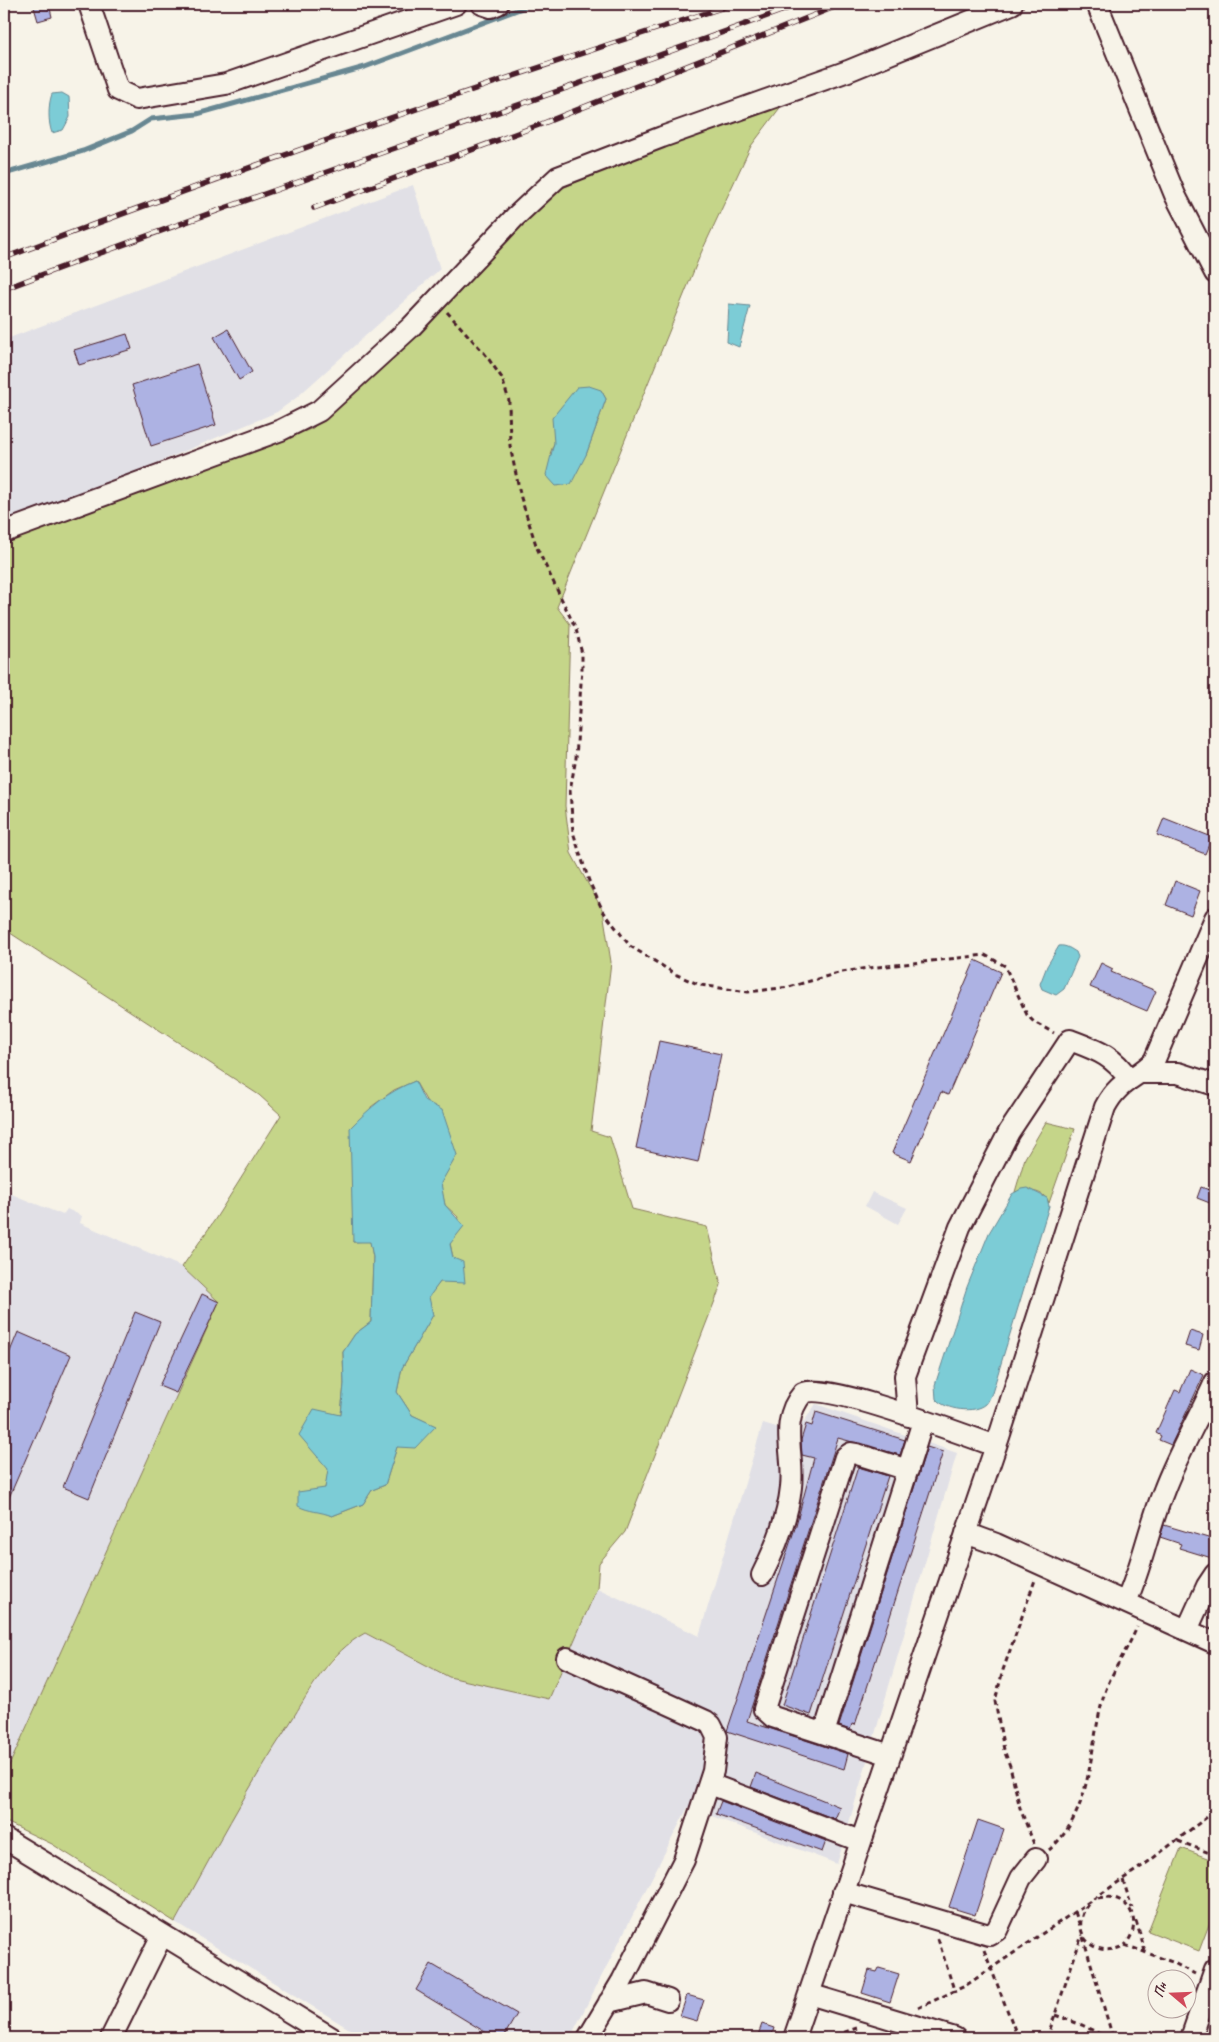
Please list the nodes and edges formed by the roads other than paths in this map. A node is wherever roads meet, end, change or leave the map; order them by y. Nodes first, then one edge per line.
1 (89, 4) edge
2 (456, 4) edge
3 (482, 4) edge
4 (498, 4) edge
5 (1012, 4) edge
6 (1097, 4) edge
7 (1215, 273) edge
8 (4, 532) edge
9 (1215, 918) edge
10 (1135, 1076) junction
11 (1215, 1085) edge
12 (1215, 1382) edge
13 (915, 1419) junction
14 (996, 1446) junction
15 (908, 1470) junction
16 (966, 1533) junction
17 (1215, 1574) edge
18 (762, 1575) dead end
19 (1126, 1602) junction
20 (1188, 1630) junction
21 (1215, 1643) edge
22 (567, 1658) dead end
23 (824, 1733) junction
24 (890, 1754) junction
25 (710, 1784) junction
26 (4, 1838) edge
27 (860, 1841) junction
28 (1036, 1859) road end
29 (843, 1892) junction
30 (162, 1935) junction
31 (1213, 1974) edge
32 (809, 1994) junction
33 (668, 2000) dead end
34 (609, 2002) junction
35 (111, 2038) edge
36 (332, 2038) edge
37 (588, 2038) edge
38 (794, 2038) edge
39 (955, 2038) edge
40 (1191, 2038) edge

1 - 2 street
3 - 4 street
5 - 8 street
6 - 7 street
9 - 10 street
10 - 11 street
10 - 13 street
10 - 14 street
12 - 19 street
13 - 14 street
13 - 15 street
13 - 18 street
14 - 16 street
15 - 23 street
15 - 23 street
16 - 19 street
16 - 24 street
17 - 20 street
19 - 20 street
20 - 21 street
22 - 25 street
23 - 24 street
24 - 27 street
25 - 27 street
25 - 34 street
26 - 30 street
27 - 29 street
28 - 29 street
29 - 32 street
30 - 35 street
30 - 36 street
31 - 40 street
32 - 38 street
32 - 39 street
33 - 34 street
34 - 37 street

